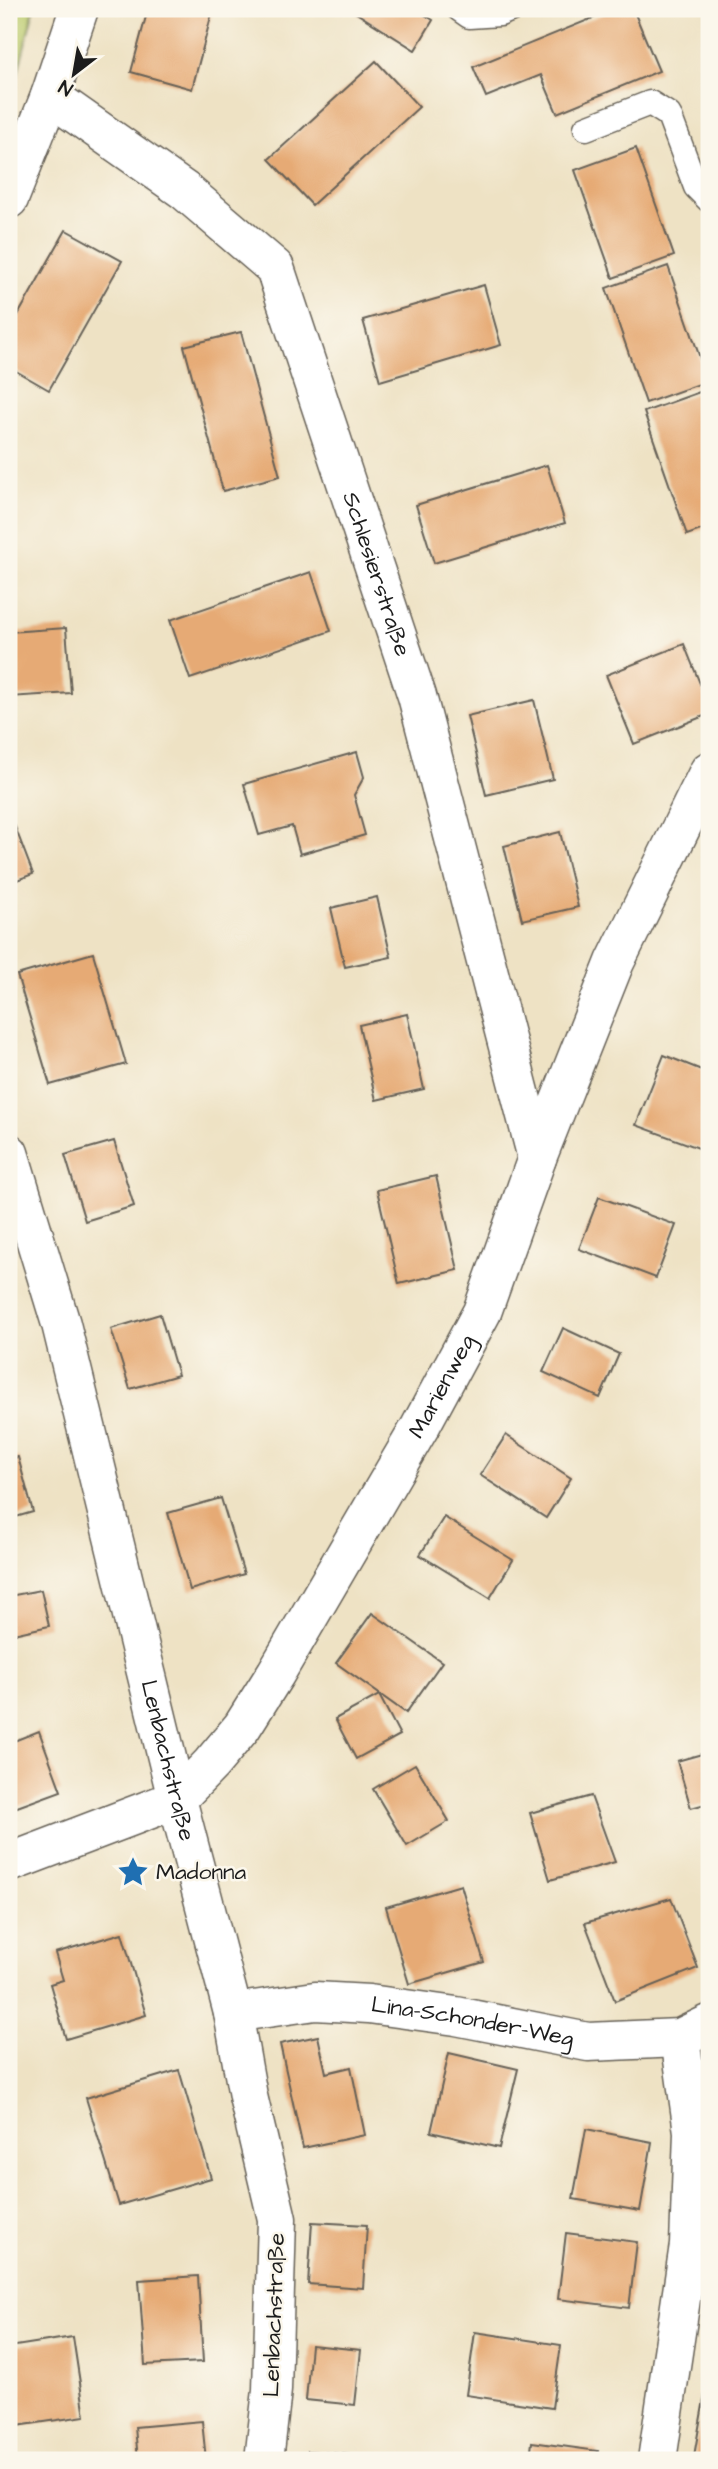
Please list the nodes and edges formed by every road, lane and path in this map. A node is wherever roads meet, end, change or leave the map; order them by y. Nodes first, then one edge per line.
1 (79, 9) edge
2 (459, 9) edge
3 (512, 9) edge
4 (50, 96) junction
5 (586, 128) dead end
6 (9, 199) edge
7 (709, 200) edge
8 (709, 771) edge
9 (9, 1153) edge
10 (537, 1158) junction
11 (177, 1799) junction
12 (9, 1863) edge
13 (233, 2013) junction
14 (695, 2031) edge
15 (264, 2460) edge
16 (657, 2460) edge

1 - 4 street
2 - 3 lane
4 - 6 street
4 - 10 street, Schlesierstraße
5 - 7 lane
8 - 10 street, Marienweg
9 - 11 street, Lenbachstraße
10 - 11 street, Marienweg
11 - 12 street, Marienweg
11 - 13 street, Lenbachstraße
13 - 14 street, Lina-Schonder-Weg
13 - 15 street, Lenbachstraße
14 - 16 street

